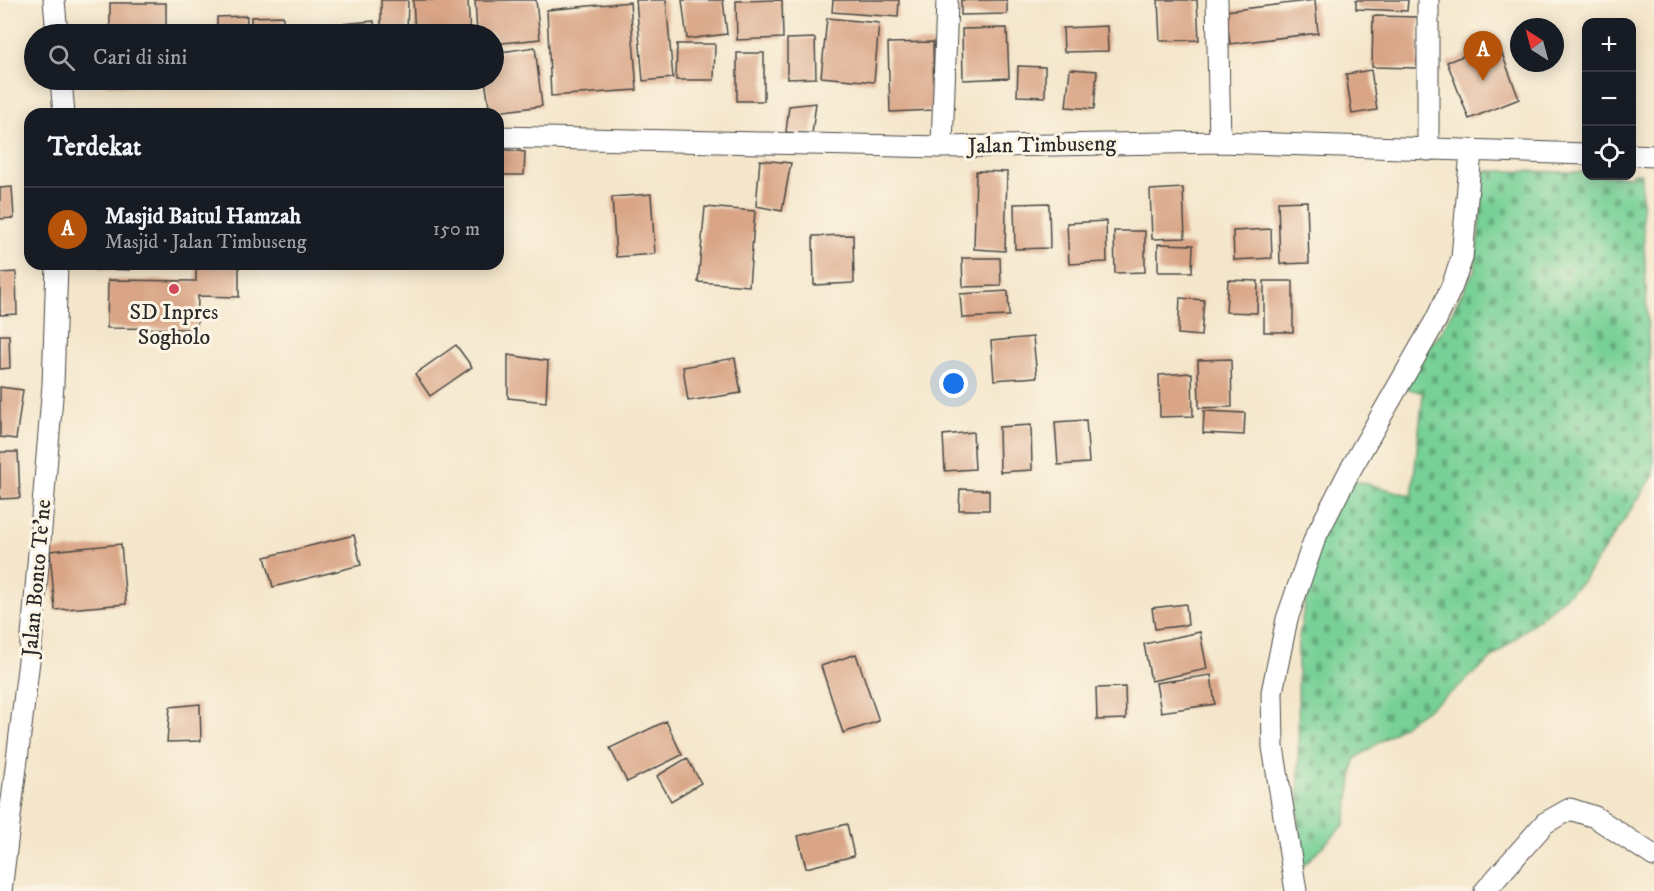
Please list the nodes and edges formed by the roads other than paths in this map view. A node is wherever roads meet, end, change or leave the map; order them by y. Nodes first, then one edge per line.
1 (54, 0) edge
2 (947, 0) edge
3 (1217, 0) edge
4 (1428, 0) edge
5 (56, 24) edge
6 (62, 90) edge
7 (63, 108) edge
8 (504, 137) edge
9 (1220, 142) junction
10 (942, 147) junction
11 (1428, 150) junction
12 (1472, 151) junction
13 (1582, 154) edge
14 (1636, 155) edge
15 (1654, 156) edge
16 (57, 270) edge
17 (1654, 856) edge
18 (1, 891) edge
19 (1296, 891) edge
20 (1485, 891) edge

1 - 5 street
2 - 10 street
3 - 9 street
4 - 11 street
6 - 7 street
8 - 10 street, Jalan Timbuseng
9 - 10 street, Jalan Timbuseng
9 - 11 street, Jalan Timbuseng
11 - 12 street, Jalan Timbuseng
12 - 13 street, Jalan Timbuseng
12 - 19 street
14 - 15 street
16 - 18 street, Jalan Bonto Te'ne
17 - 20 street

